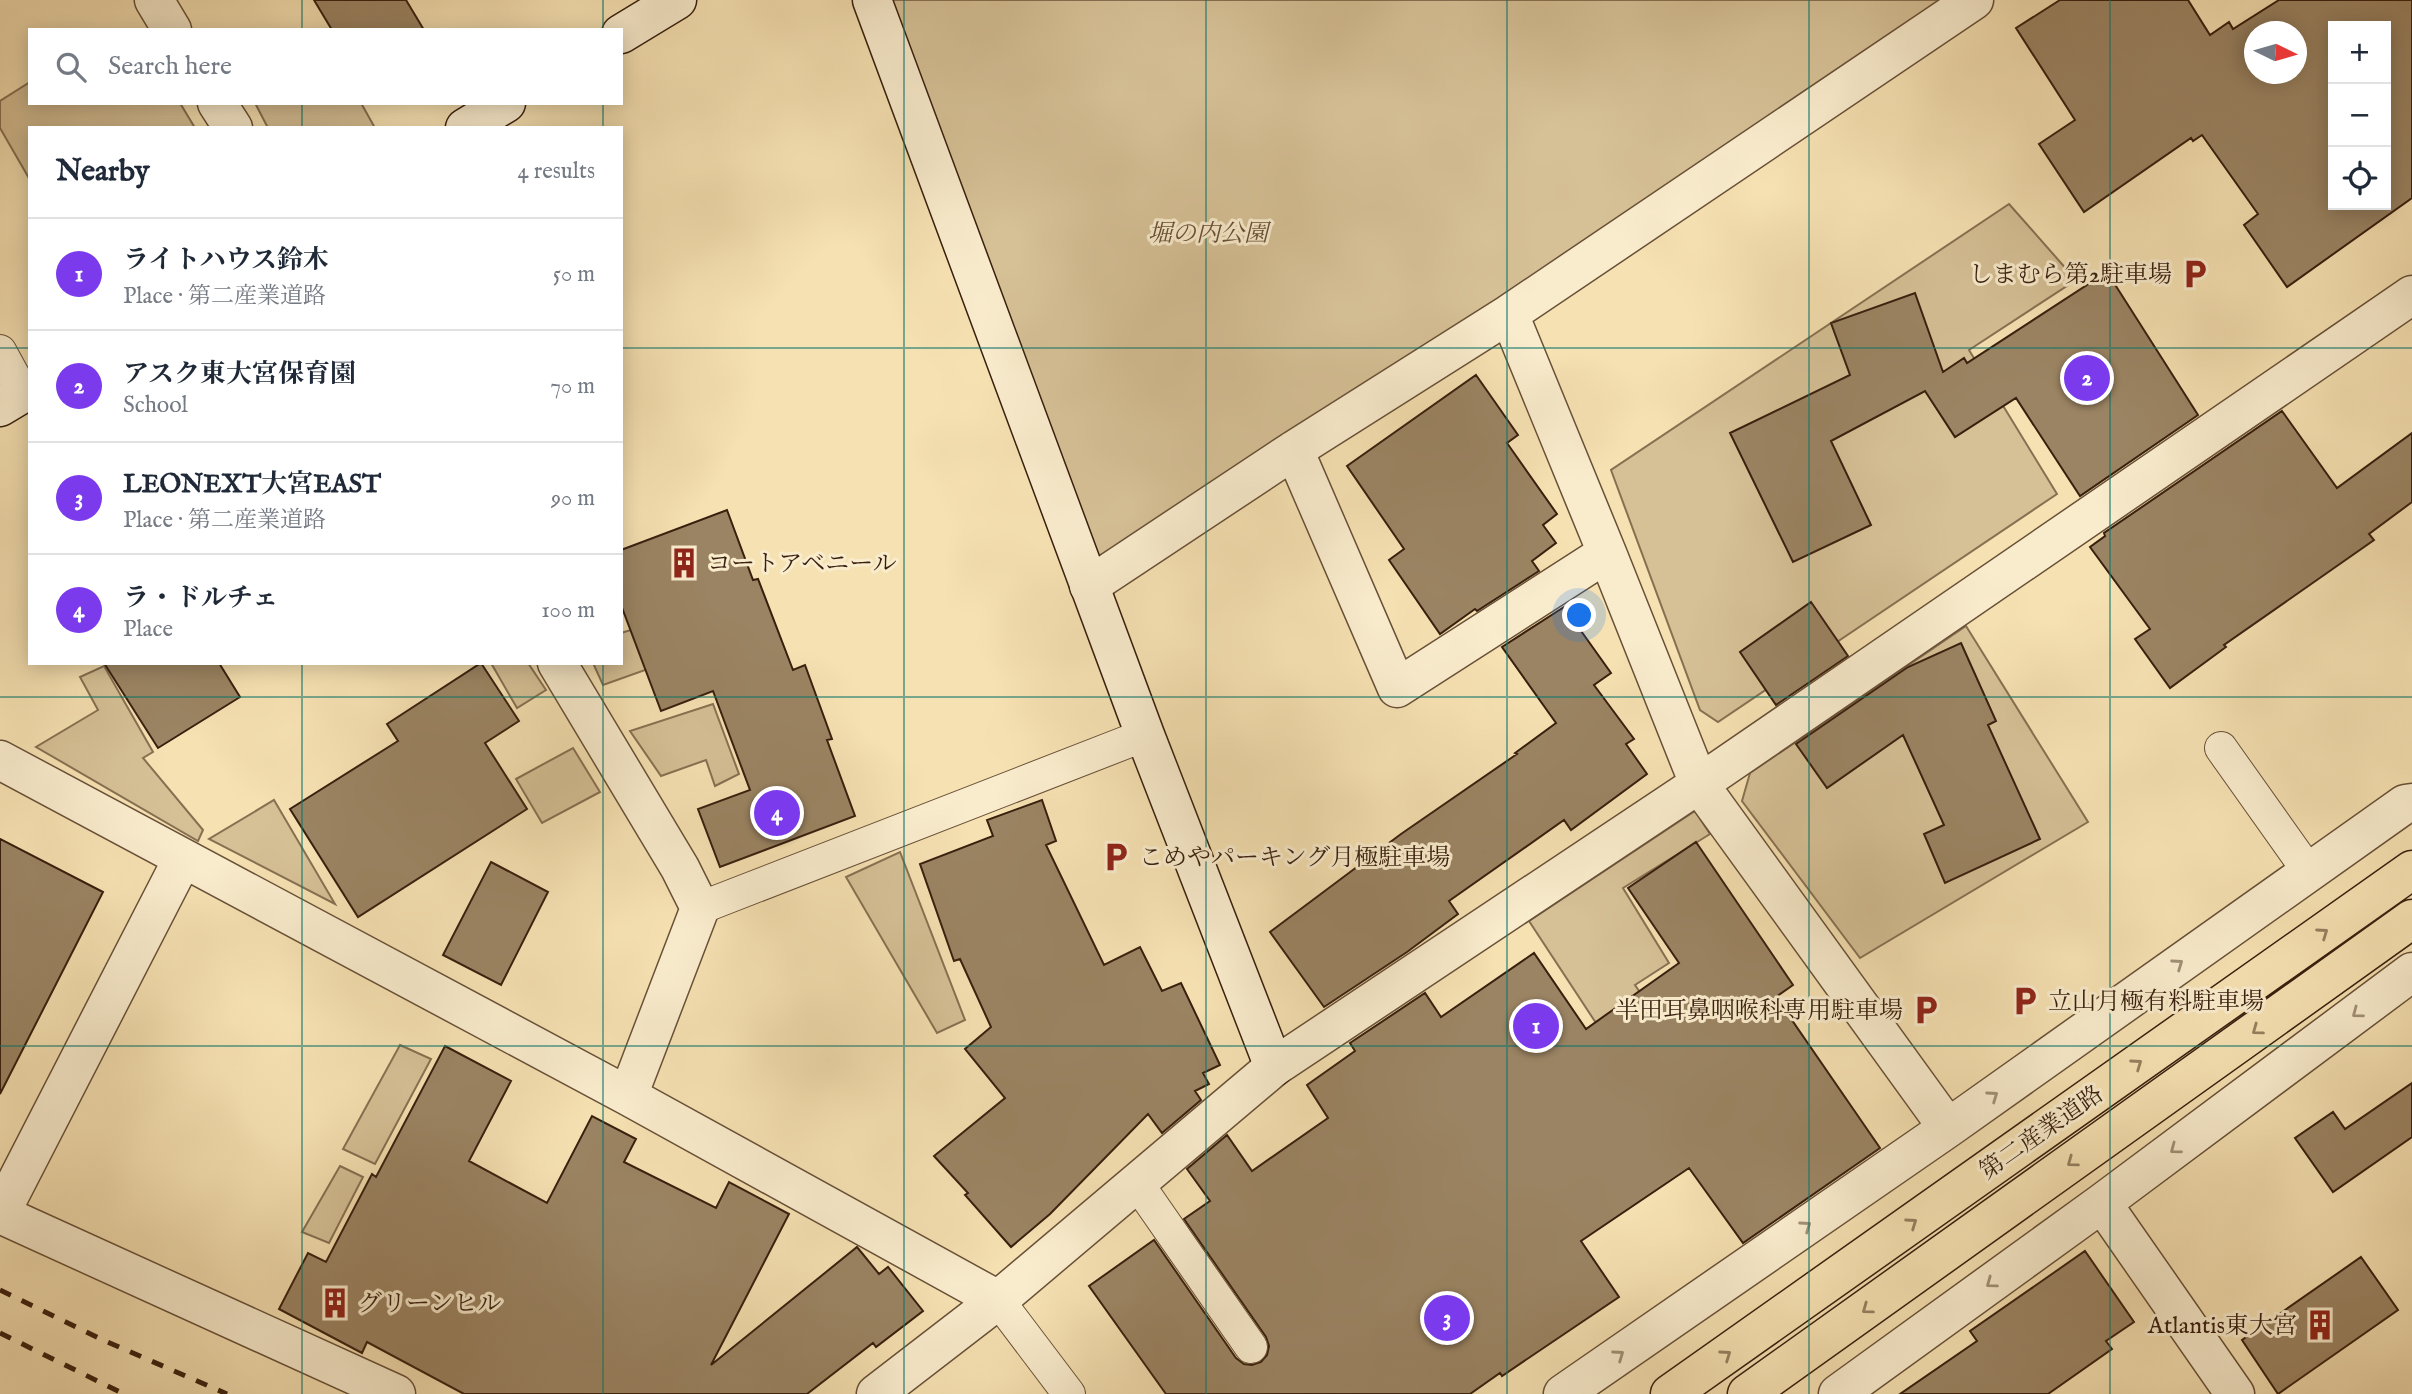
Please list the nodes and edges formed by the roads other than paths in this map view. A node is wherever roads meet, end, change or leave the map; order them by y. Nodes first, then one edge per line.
1 (154, 0) edge
2 (677, 0) edge
3 (873, 0) edge
4 (1974, 0) edge
5 (171, 28) edge
6 (623, 33) edge
7 (218, 105) edge
8 (503, 105) edge
9 (232, 126) edge
10 (468, 126) edge
11 (2412, 295) edge
12 (1508, 314) junction
13 (0, 351) edge
14 (18, 396) edge
15 (1294, 450) junction
16 (1608, 553) junction
17 (1089, 586) junction
18 (558, 665) edge
19 (1146, 735) junction
20 (2221, 748) dead end
21 (0, 760) edge
22 (1699, 784) junction
23 (2412, 803) edge
24 (183, 858) junction
25 (2412, 870) edge
26 (2309, 872) junction
27 (700, 908) junction
28 (2412, 919) edge
29 (2412, 972) edge
30 (1274, 1067) junction
31 (628, 1096) junction
32 (1948, 1128) junction
33 (1137, 1183) junction
34 (2102, 1203) junction
35 (0, 1214) edge
36 (998, 1300) junction
37 (1251, 1347) dead end
38 (396, 1394) edge
39 (876, 1394) edge
40 (1069, 1394) edge
41 (1563, 1394) edge
42 (1670, 1394) edge
43 (1747, 1394) edge
44 (1838, 1394) edge
45 (2235, 1394) edge

1 - 5 street
2 - 6 street
3 - 17 street
4 - 12 street
7 - 9 street
8 - 10 street
11 - 22 street
12 - 15 street
12 - 16 street
13 - 14 lane
15 - 16 street
15 - 17 street
16 - 22 street
17 - 19 street
18 - 27 street
19 - 27 lane
19 - 30 street
20 - 26 lane
21 - 24 street
22 - 30 street
22 - 32 street
23 - 26 street
24 - 31 street
24 - 35 street
42 -> 25 main road, 第二産業道路
32 -> 26 street
27 - 31 street
28 -> 43 main road, 第二産業道路
29 -> 34 street
30 - 33 street
31 - 36 street
41 -> 32 street
33 - 36 street
33 - 37 lane
34 -> 44 street
34 - 45 street
35 - 38 street
36 - 39 street
36 - 40 lane

